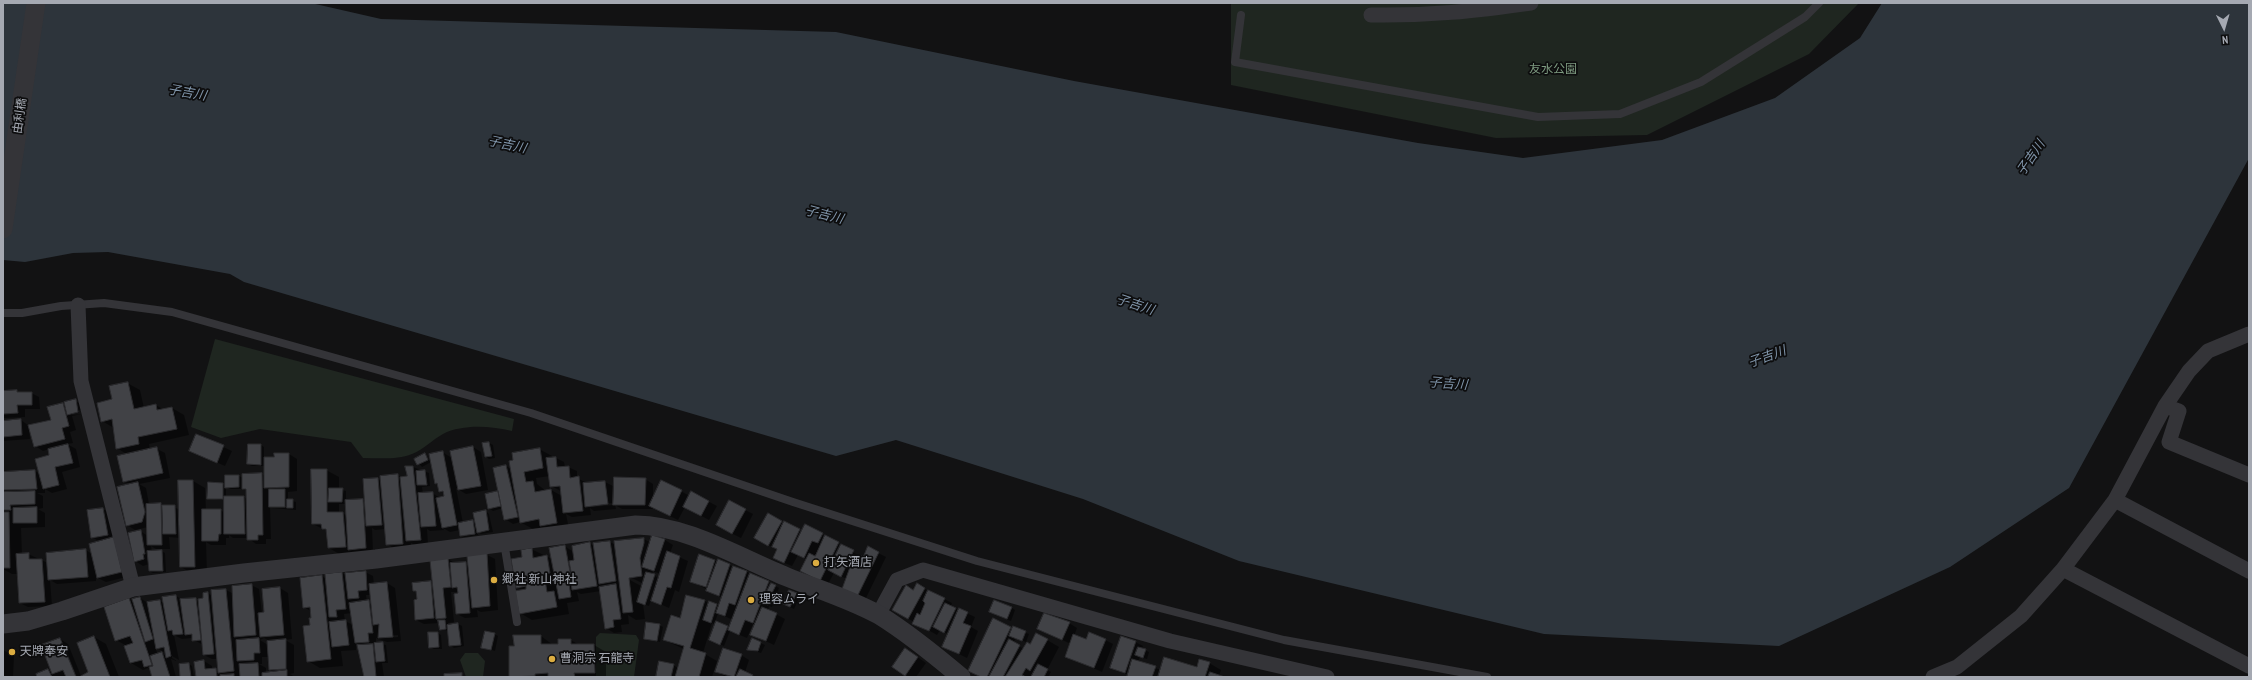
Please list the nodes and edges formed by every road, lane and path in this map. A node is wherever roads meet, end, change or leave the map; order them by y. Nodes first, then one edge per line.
1 (36, 3) edge
2 (1531, 3) edge
3 (1819, 3) edge
4 (1240, 15) dead end
5 (1371, 15) dead end
6 (3, 229) edge
7 (78, 304) junction
8 (3, 313) edge
9 (2249, 334) edge
10 (2165, 406) junction
11 (2249, 475) edge
12 (2115, 500) junction
13 (504, 542) junction
14 (2063, 569) junction
15 (2249, 571) edge
16 (133, 587) junction
17 (878, 615) junction
18 (517, 622) dead end
19 (3, 624) edge
20 (2249, 666) edge
21 (1959, 672) edge
22 (961, 677) edge
23 (1327, 677) edge
24 (1486, 677) edge
25 (1933, 677) edge

1 - 6 street, 由利橋
2 - 5 street
3 - 4 lane
7 - 8 lane
7 - 16 street
7 - 24 lane
9 - 10 street
10 - 11 street
10 - 12 street
12 - 14 street
12 - 15 street
13 - 16 street
13 - 17 street
13 - 18 lane
14 - 20 street
14 - 21 street
16 - 19 street
17 - 22 street
17 - 23 street
21 - 25 street

